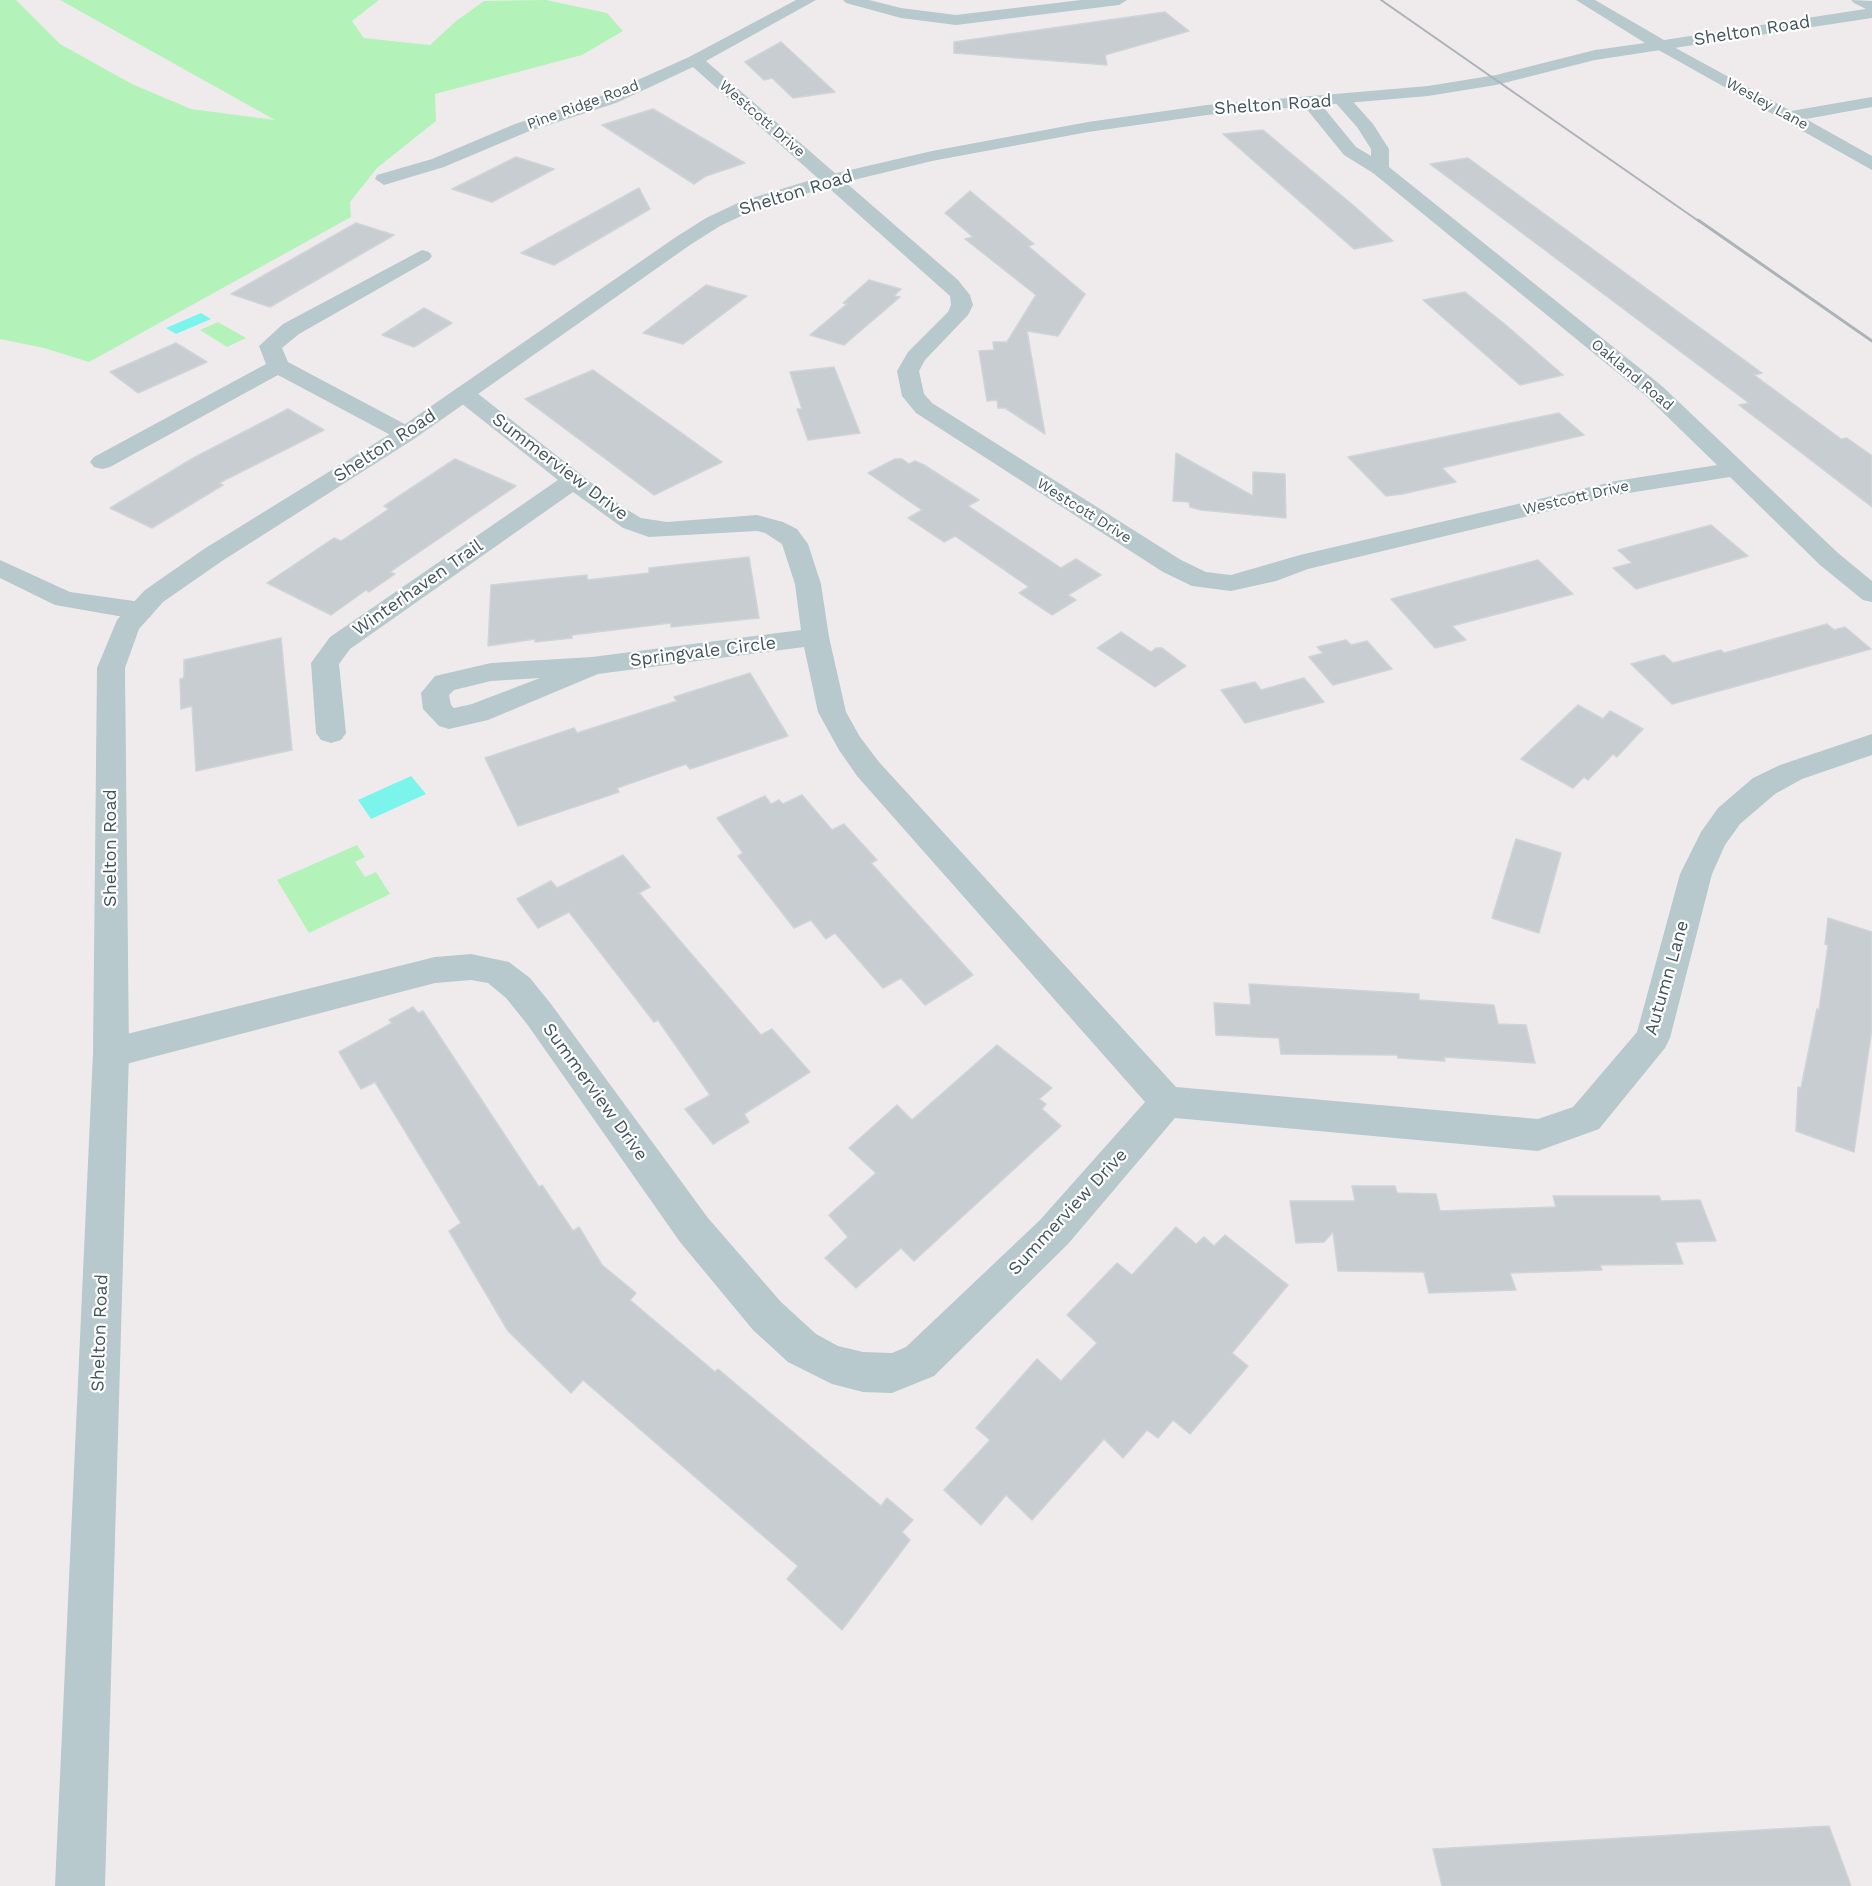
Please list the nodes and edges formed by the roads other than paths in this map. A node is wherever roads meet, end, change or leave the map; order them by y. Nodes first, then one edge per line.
1 (808, 0) edge
2 (851, 0) edge
3 (1119, 0) edge
4 (1584, 0) edge
5 (1859, 0) edge
6 (1872, 6) edge
7 (1872, 13) edge
8 (1661, 45) junction
9 (695, 60) junction
10 (1342, 99) junction
11 (1309, 101) junction
12 (1872, 102) edge
13 (1789, 117) junction
14 (1872, 164) edge
15 (1380, 169) junction
16 (384, 178) dead end
17 (831, 180) junction
18 (422, 256) dead end
19 (278, 366) junction
20 (464, 394) junction
21 (406, 434) junction
22 (102, 462) dead end
23 (1734, 469) junction
24 (574, 480) junction
25 (0, 568) edge
26 (1872, 594) edge
27 (141, 611) junction
28 (814, 637) junction
29 (592, 666) dead end
30 (331, 732) dead end
31 (1872, 744) edge
32 (111, 1053) junction
33 (1167, 1102) junction
34 (80, 1886) edge

1 - 9 street, Pine Ridge Road
2 - 3 street
4 - 8 street, Wesley Lane
5 - 6 street
7 - 8 street, Shelton Road
8 - 10 street, Shelton Road
8 - 13 street, Wesley Lane
9 - 16 street, Pine Ridge Road
9 - 17 street, Westcott Drive
10 - 11 street, Shelton Road
10 - 15 street
11 - 15 street, Oakland Road
11 - 17 street, Shelton Road
12 - 13 street
13 - 14 street, Wesley Lane
15 - 23 street, Oakland Road
17 - 20 street, Shelton Road
17 - 23 street, Westcott Drive
18 - 19 street
19 - 21 street
19 - 22 street
20 - 21 street, Shelton Road
20 - 24 street, Summerview Drive
21 - 27 street, Shelton Road
23 - 26 street, Oakland Road
24 - 28 street, Summerview Drive
24 - 30 street, Winterhaven Trail
25 - 27 street
27 - 32 street, Shelton Road
28 - 29 street, Springvale Circle
28 - 33 street, Summerview Drive
31 - 33 street, Autumn Lane
32 - 33 street, Summerview Drive
32 - 34 street, Shelton Road

